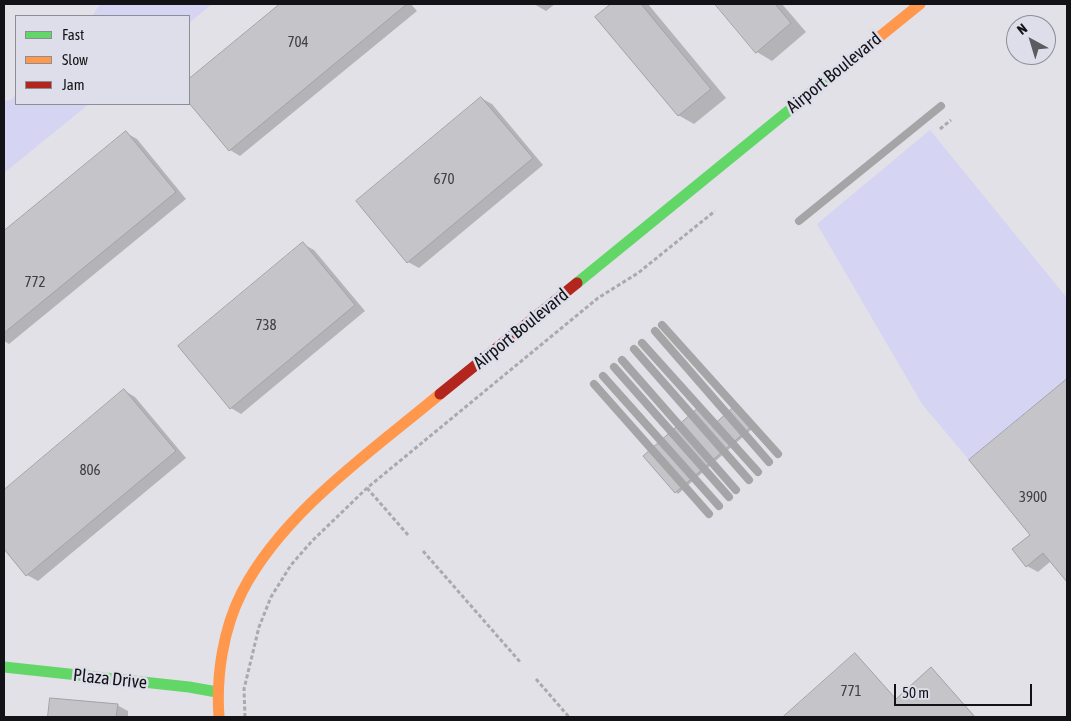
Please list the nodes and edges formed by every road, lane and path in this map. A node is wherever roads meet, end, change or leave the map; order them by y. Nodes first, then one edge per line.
1 (920, 4) edge
2 (941, 106) dead end
3 (951, 120) dead end
4 (940, 129) dead end
5 (715, 211) dead end
6 (799, 221) dead end
7 (662, 325) dead end
8 (655, 331) dead end
9 (642, 343) dead end
10 (634, 349) dead end
11 (622, 360) dead end
12 (614, 367) dead end
13 (603, 376) dead end
14 (594, 384) dead end
15 (778, 454) dead end
16 (769, 462) dead end
17 (758, 472) dead end
18 (748, 480) dead end
19 (367, 488) junction
20 (736, 490) dead end
21 (729, 497) dead end
22 (719, 506) dead end
23 (709, 514) dead end
24 (408, 535) dead end
25 (423, 551) dead end
26 (521, 662) dead end
27 (4, 667) edge
28 (536, 679) dead end
29 (217, 692) junction
30 (219, 717) edge
31 (245, 717) edge
32 (570, 717) edge

1 - 29 street, Airport Boulevard
2 - 6 lane
3 - 4 path
5 - 19 path
7 - 15 lane
8 - 16 lane
9 - 17 lane
10 - 18 lane
11 - 20 lane
12 - 21 lane
13 - 22 lane
14 - 23 lane
19 - 24 path
19 - 31 path
25 - 26 path
27 - 29 street, Plaza Drive
28 - 32 path
29 - 30 street, Airport Boulevard

